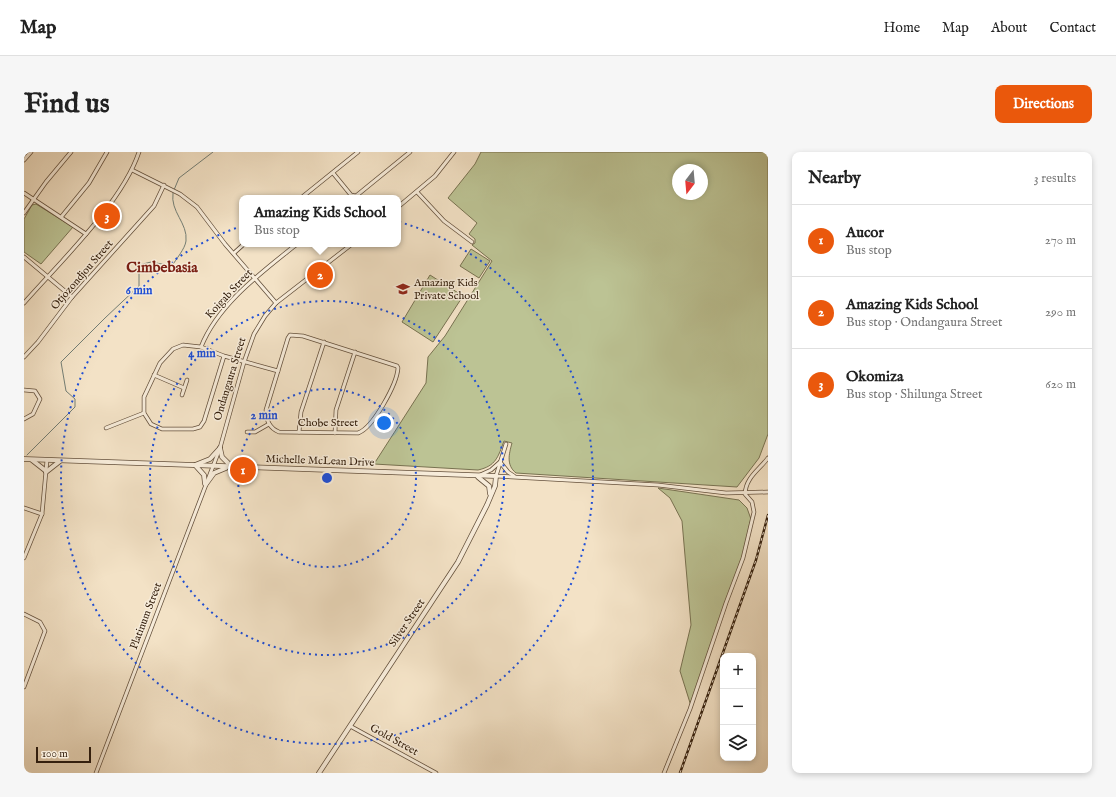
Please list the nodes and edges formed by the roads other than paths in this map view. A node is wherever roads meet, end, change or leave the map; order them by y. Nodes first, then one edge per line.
1 (31, 152) edge
2 (71, 152) edge
3 (107, 152) edge
4 (139, 152) edge
5 (358, 152) edge
6 (410, 152) edge
7 (454, 152) edge
8 (24, 160) edge
9 (132, 170) junction
10 (333, 173) junction
11 (164, 185) junction
12 (24, 192) edge
13 (418, 192) junction
14 (306, 193) edge
15 (351, 195) edge
16 (357, 195) edge
17 (34, 200) junction
18 (401, 205) edge
19 (24, 213) edge
20 (62, 216) junction
21 (86, 234) junction
22 (472, 242) dead end
23 (241, 247) edge
24 (293, 247) edge
25 (348, 247) edge
26 (234, 253) junction
27 (24, 257) edge
28 (48, 276) junction
29 (254, 278) junction
30 (72, 297) junction
31 (24, 303) edge
32 (276, 304) junction
33 (324, 342) junction
34 (201, 347) junction
35 (355, 352) junction
36 (24, 356) edge
37 (224, 356) junction
38 (244, 362) junction
39 (278, 371) junction
40 (154, 375) junction
41 (187, 380) dead end
42 (184, 388) junction
43 (24, 390) edge
44 (182, 395) dead end
45 (144, 413) junction
46 (24, 419) edge
47 (269, 424) junction
48 (106, 428) dead end
49 (247, 432) dead end
50 (299, 432) junction
51 (335, 433) junction
52 (506, 444) dead end
53 (220, 448) junction
54 (768, 458) edge
55 (24, 459) edge
56 (31, 459) junction
57 (46, 460) junction
58 (60, 461) junction
59 (500, 462) junction
60 (195, 465) junction
61 (213, 466) junction
62 (232, 466) junction
63 (46, 472) junction
64 (476, 476) junction
65 (496, 476) junction
66 (516, 477) junction
67 (205, 484) junction
68 (768, 492) edge
69 (744, 494) junction
70 (490, 497) junction
71 (24, 508) edge
72 (42, 514) junction
73 (24, 558) edge
74 (24, 614) edge
75 (24, 687) edge
76 (350, 726) junction
77 (429, 769) junction
78 (96, 773) edge
79 (319, 773) edge
80 (427, 773) edge
81 (436, 773) edge
82 (664, 773) edge

1 - 8 street
2 - 17 street
3 - 20 street
4 - 9 street
5 - 10 street
6 - 16 street
7 - 13 street
9 - 11 street
9 - 21 street
10 - 14 street
10 - 15 street
11 - 26 street
11 - 30 street, Otjozondjou Street
12 - 17 street
13 - 18 street
13 - 22 street
17 - 19 street
17 - 20 street
20 - 21 street
21 - 28 street
23 - 26 street
24 - 29 street, Koigab Street
25 - 32 street, Ondangaura Street
26 - 29 street
27 - 28 street
28 - 30 street
28 - 31 street
29 - 32 street
29 - 34 street, Koigab Street
30 - 36 street, Otjozondjou Street
32 - 38 street, Ondangaura Street
33 - 35 street, Chobe Street
33 - 39 street, Chobe Street
33 - 50 street
34 - 37 street
34 - 40 street
35 - 51 street
35 - 51 street, Chobe Street
37 - 38 street
37 - 45 street
38 - 39 street
38 - 53 street, Ondangaura Street
39 - 47 street, Chobe Street
40 - 42 street
40 - 45 street
41 - 42 street
42 - 44 street
43 - 46 street
45 - 48 street
47 - 49 street
47 - 50 street, Chobe Street
50 - 51 street, Chobe Street
52 - 59 street
53 - 60 street
53 - 61 street, Ondangaura Street
53 - 62 street
54 - 69 street
55 - 56 street, Michelle McLean Drive
56 - 57 street, Michelle McLean Drive
56 - 63 street
57 - 58 street, Michelle McLean Drive
57 - 63 street
58 - 60 street, Michelle McLean Drive
58 - 63 street
59 - 64 street
59 - 65 street
59 - 66 street
60 - 61 street, Michelle McLean Drive
60 - 67 street
61 - 62 street, Michelle McLean Drive
61 - 67 street, Platinum Street
62 - 64 street, Michelle McLean Drive
62 - 67 street
63 - 72 street
64 - 65 street, Michelle McLean Drive
64 - 70 street
65 - 66 street
65 - 70 street, Silver Street
66 - 69 street
67 - 78 street, Platinum Street
68 - 69 street
69 - 82 street
70 - 76 street, Silver Street
71 - 72 street
72 - 73 street
74 - 75 street
76 - 77 street, Gold Street
76 - 79 street, Silver Street
77 - 80 street
77 - 81 street, Gold Street

